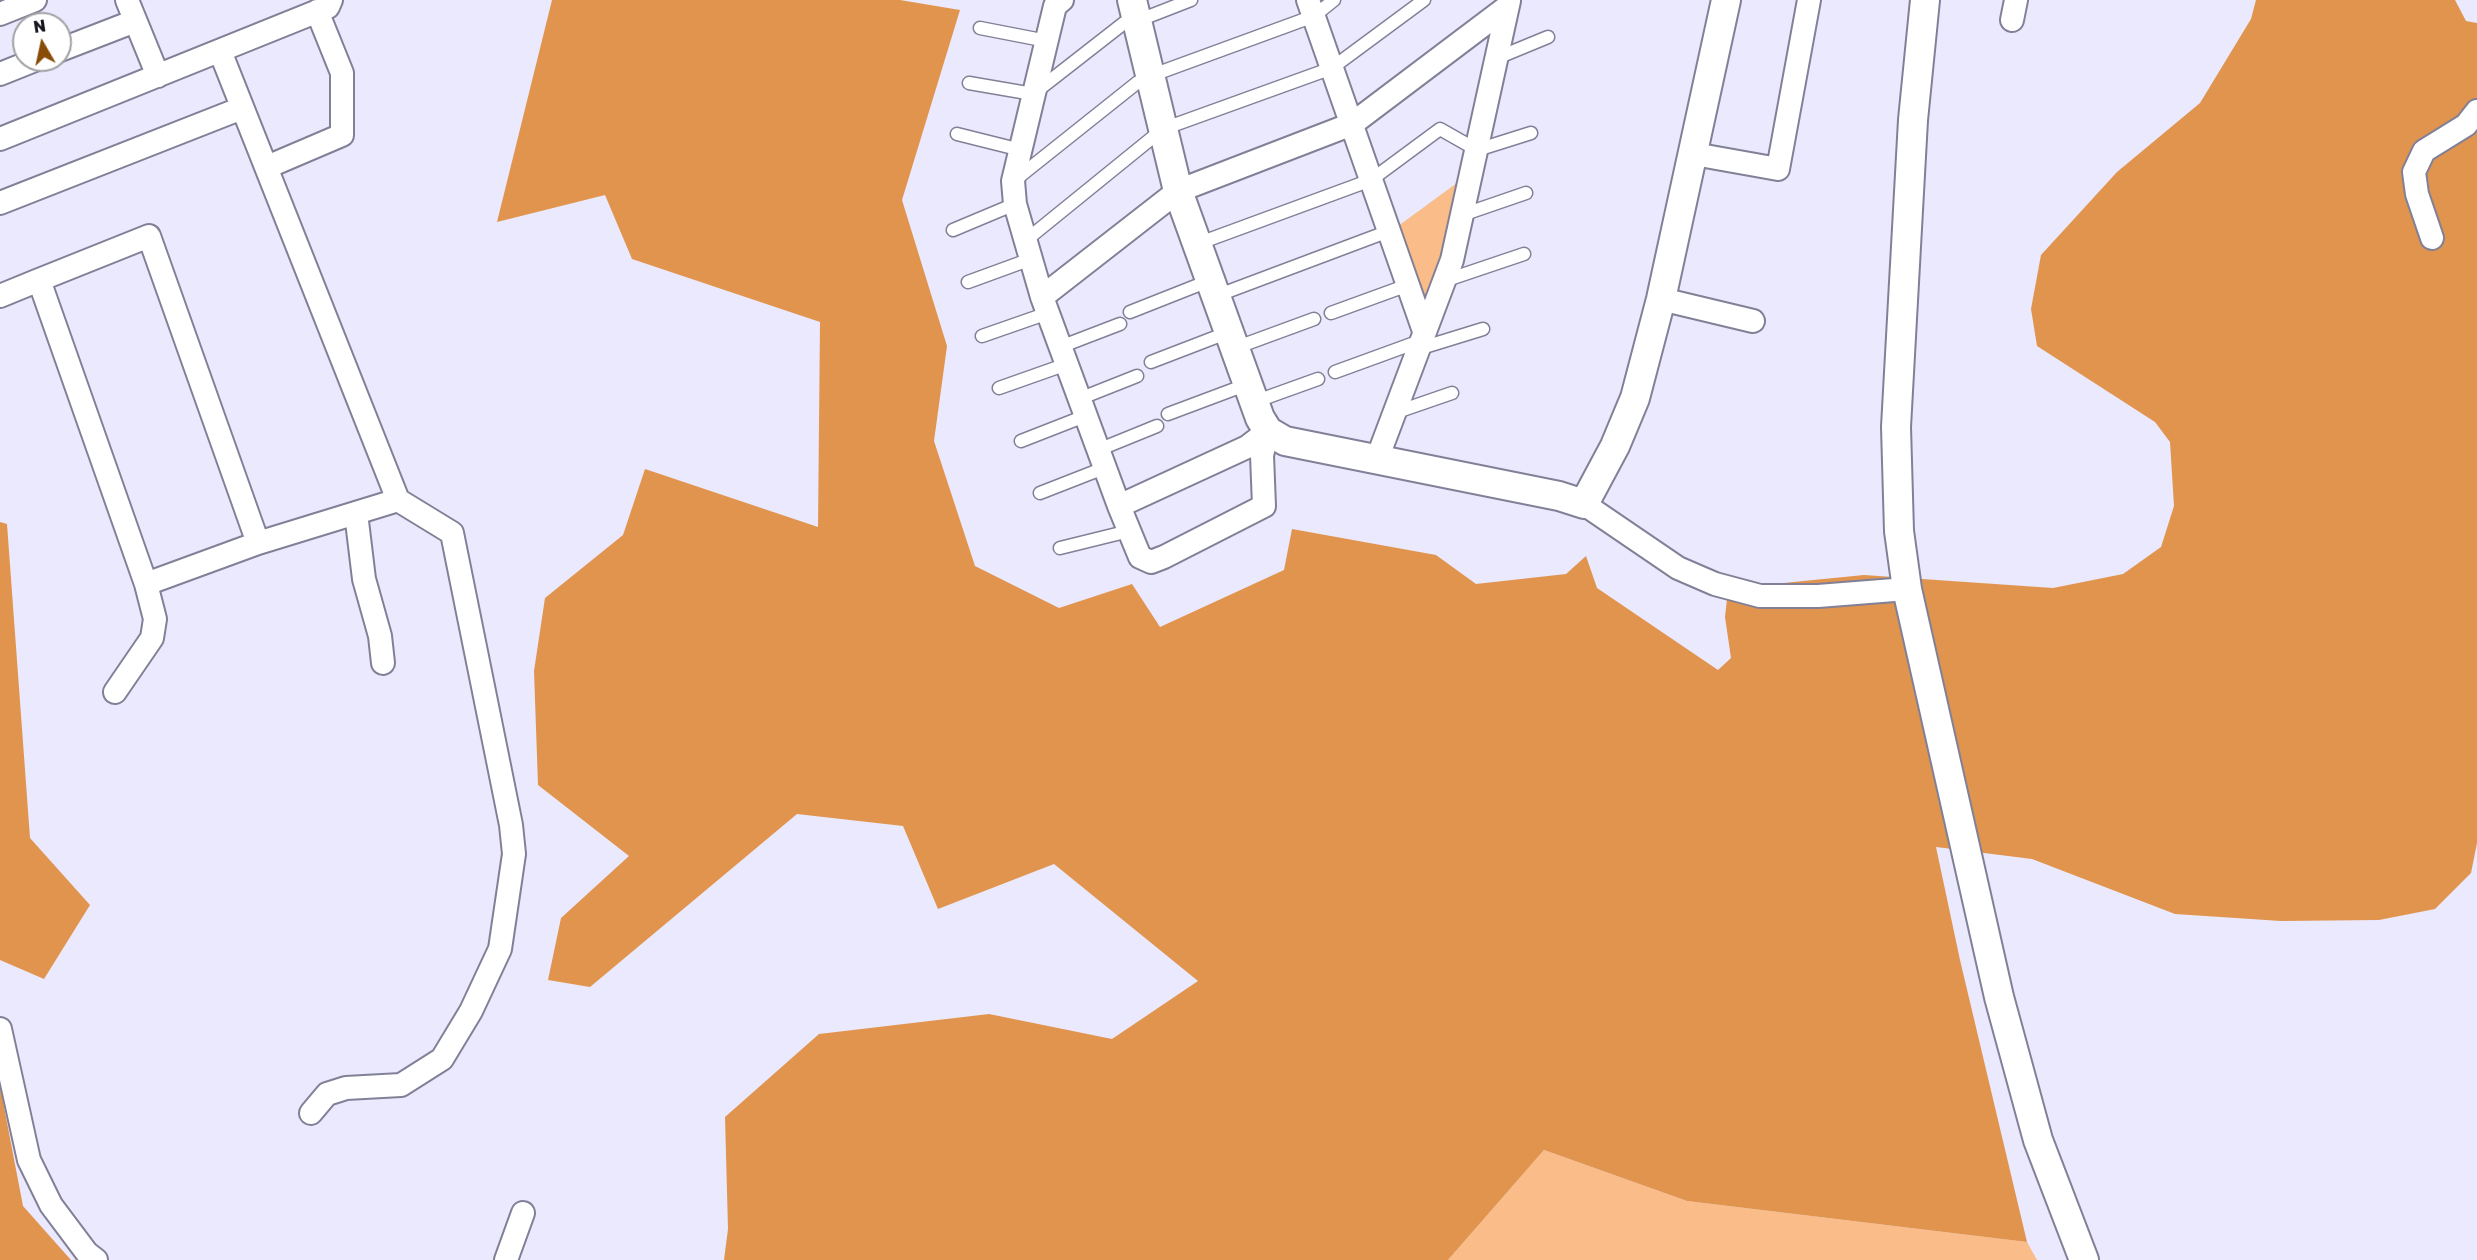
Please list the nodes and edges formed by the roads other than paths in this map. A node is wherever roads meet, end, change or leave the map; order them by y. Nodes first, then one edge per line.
1 (35, 0) edge
2 (1062, 0) edge
3 (1191, 0) edge
4 (1334, 0) edge
5 (1424, 0) edge
6 (1726, 0) edge
7 (1809, 0) edge
8 (1925, 0) edge
9 (1508, 3) edge
10 (324, 5) edge
11 (1311, 8) edge
12 (131, 10) edge
13 (1135, 10) edge
14 (0, 14) edge
15 (980, 28) dead end
16 (1548, 37) dead end
17 (1047, 41) junction
18 (72, 43) edge
19 (220, 51) junction
20 (1497, 58) junction
21 (1332, 68) junction
22 (158, 76) junction
23 (1150, 76) junction
24 (969, 83) dead end
25 (1034, 94) junction
26 (242, 108) junction
27 (2477, 111) edge
28 (1352, 124) junction
29 (1163, 129) junction
30 (1531, 133) dead end
31 (957, 134) dead end
32 (0, 139) edge
33 (1021, 150) junction
34 (1477, 150) junction
35 (1694, 154) junction
36 (267, 167) junction
37 (1371, 180) junction
38 (1013, 181) junction
39 (1178, 191) junction
40 (1527, 193) dead end
41 (0, 203) edge
42 (1015, 204) junction
43 (1462, 214) junction
44 (953, 230) dead end
45 (1389, 231) junction
46 (2432, 238) dead end
47 (1197, 244) junction
48 (1028, 250) junction
49 (1524, 254) dead end
50 (39, 280) junction
51 (1444, 281) junction
52 (968, 282) dead end
53 (1408, 285) junction
54 (1214, 288) junction
55 (0, 296) edge
56 (1661, 299) junction
57 (1045, 305) junction
58 (1130, 312) dead end
59 (1331, 313) dead end
60 (1314, 319) dead end
61 (1753, 321) dead end
62 (1120, 324) dead end
63 (1483, 329) dead end
64 (982, 336) dead end
65 (1232, 340) junction
66 (1420, 341) junction
67 (1064, 356) junction
68 (1151, 362) dead end
69 (1335, 372) dead end
70 (1137, 376) dead end
71 (1318, 379) dead end
72 (999, 388) dead end
73 (1251, 393) junction
74 (1452, 393) dead end
75 (1082, 407) junction
76 (1394, 413) junction
77 (1168, 414) dead end
78 (1157, 426) dead end
79 (1268, 431) junction
80 (1021, 441) dead end
81 (1101, 459) junction
82 (1377, 459) junction
83 (1040, 493) dead end
84 (398, 500) junction
85 (1584, 504) junction
86 (1119, 506) junction
87 (356, 513) junction
88 (1129, 531) junction
89 (258, 543) junction
90 (1060, 548) dead end
91 (146, 584) junction
92 (1907, 589) junction
93 (383, 663) dead end
94 (115, 692) dead end
95 (0, 1029) edge
96 (311, 1113) dead end
97 (523, 1213) dead end
98 (96, 1260) edge
99 (506, 1260) edge
100 (2084, 1260) edge

1 - 14 street
2 - 17 street
3 - 13 lane
4 - 11 lane
5 - 21 lane
6 - 35 street
7 - 35 street
8 - 92 street
9 - 20 street
9 - 28 street
10 - 19 street
10 - 36 street
11 - 21 street
11 - 23 lane
12 - 18 street
12 - 22 street
13 - 23 street
13 - 25 lane
15 - 17 lane
16 - 20 lane
17 - 25 street
19 - 22 street
19 - 26 street
20 - 34 street
21 - 28 street
21 - 29 lane
22 - 32 street
23 - 29 street
23 - 38 lane
24 - 25 lane
25 - 33 street
26 - 36 street
26 - 41 street
27 - 46 street
28 - 37 street
28 - 39 street
29 - 39 street
29 - 48 lane
30 - 34 lane
31 - 33 lane
33 - 38 street
34 - 37 lane
34 - 43 street
35 - 56 street
36 - 84 street
37 - 45 street
37 - 47 lane
38 - 42 street
39 - 47 street
39 - 57 street
40 - 43 lane
42 - 44 lane
42 - 48 street
43 - 51 street
45 - 53 street
45 - 54 lane
47 - 54 street
48 - 52 lane
48 - 57 street
49 - 51 lane
50 - 55 street
50 - 89 street
50 - 91 street
51 - 66 street
53 - 59 lane
53 - 66 street
54 - 58 lane
54 - 65 street
56 - 61 street
56 - 85 street
57 - 64 lane
57 - 67 street
60 - 65 lane
62 - 67 lane
63 - 66 lane
65 - 68 lane
65 - 73 street
66 - 69 lane
66 - 76 street
67 - 72 lane
67 - 75 street
70 - 75 lane
71 - 73 lane
73 - 77 lane
73 - 79 street
74 - 76 lane
75 - 80 lane
75 - 81 street
76 - 82 street
78 - 81 lane
79 - 82 street
79 - 86 street
79 - 88 street
81 - 83 lane
81 - 86 street
82 - 85 street
84 - 87 street
84 - 96 street
85 - 92 street
86 - 88 street
87 - 89 street
87 - 93 street
88 - 90 lane
89 - 91 street
91 - 94 street
92 - 100 street
95 - 98 street
97 - 99 street

